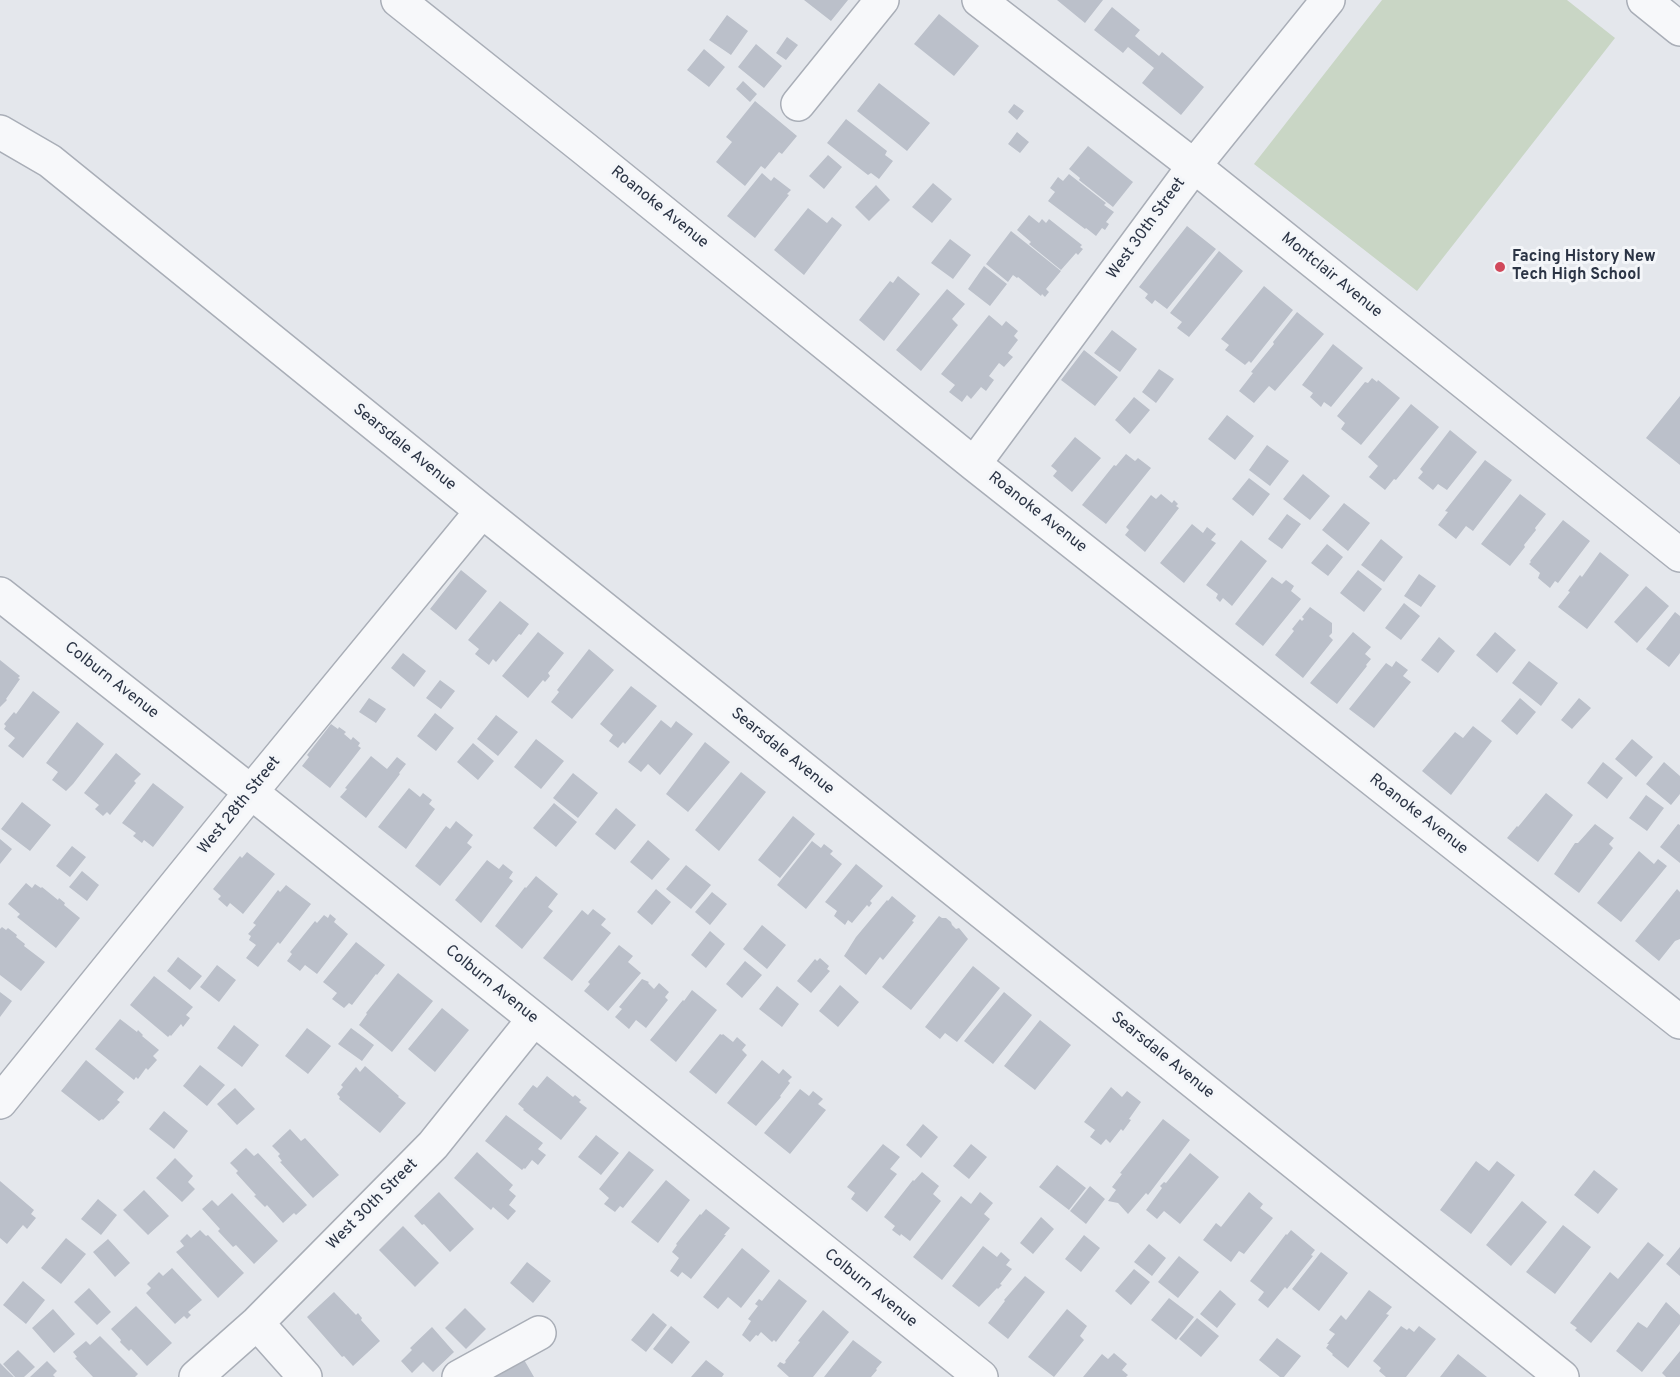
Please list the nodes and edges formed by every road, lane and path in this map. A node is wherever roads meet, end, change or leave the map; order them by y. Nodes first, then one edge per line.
1 (398, 0) edge
2 (882, 0) edge
3 (979, 0) edge
4 (1328, 0) edge
5 (1644, 0) edge
6 (1680, 29) edge
7 (798, 104) dead end
8 (0, 132) edge
9 (1194, 166) junction
10 (974, 464) junction
11 (482, 511) junction
12 (1680, 555) edge
13 (0, 594) edge
14 (251, 792) junction
15 (534, 1020) junction
16 (1680, 1022) edge
17 (0, 1102) edge
18 (257, 1323) junction
19 (539, 1333) dead end
20 (196, 1377) edge
21 (305, 1377) edge
22 (459, 1377) edge
23 (981, 1377) edge
24 (1562, 1377) edge

1 - 10 street, Roanoke Avenue
2 - 7 street
3 - 9 street, Montclair Avenue
4 - 9 street, West 30th Street
5 - 6 street
8 - 11 street, Searsdale Avenue
9 - 10 street, West 30th Street
9 - 12 street, Montclair Avenue
10 - 16 street, Roanoke Avenue
11 - 14 street, West 28th Street
11 - 24 street, Searsdale Avenue
13 - 14 street, Colburn Avenue
14 - 15 street, Colburn Avenue
14 - 17 street, West 28th Street
15 - 18 street, West 30th Street
15 - 23 street, Colburn Avenue
18 - 20 street, West 30th Street
18 - 21 street
19 - 22 street

